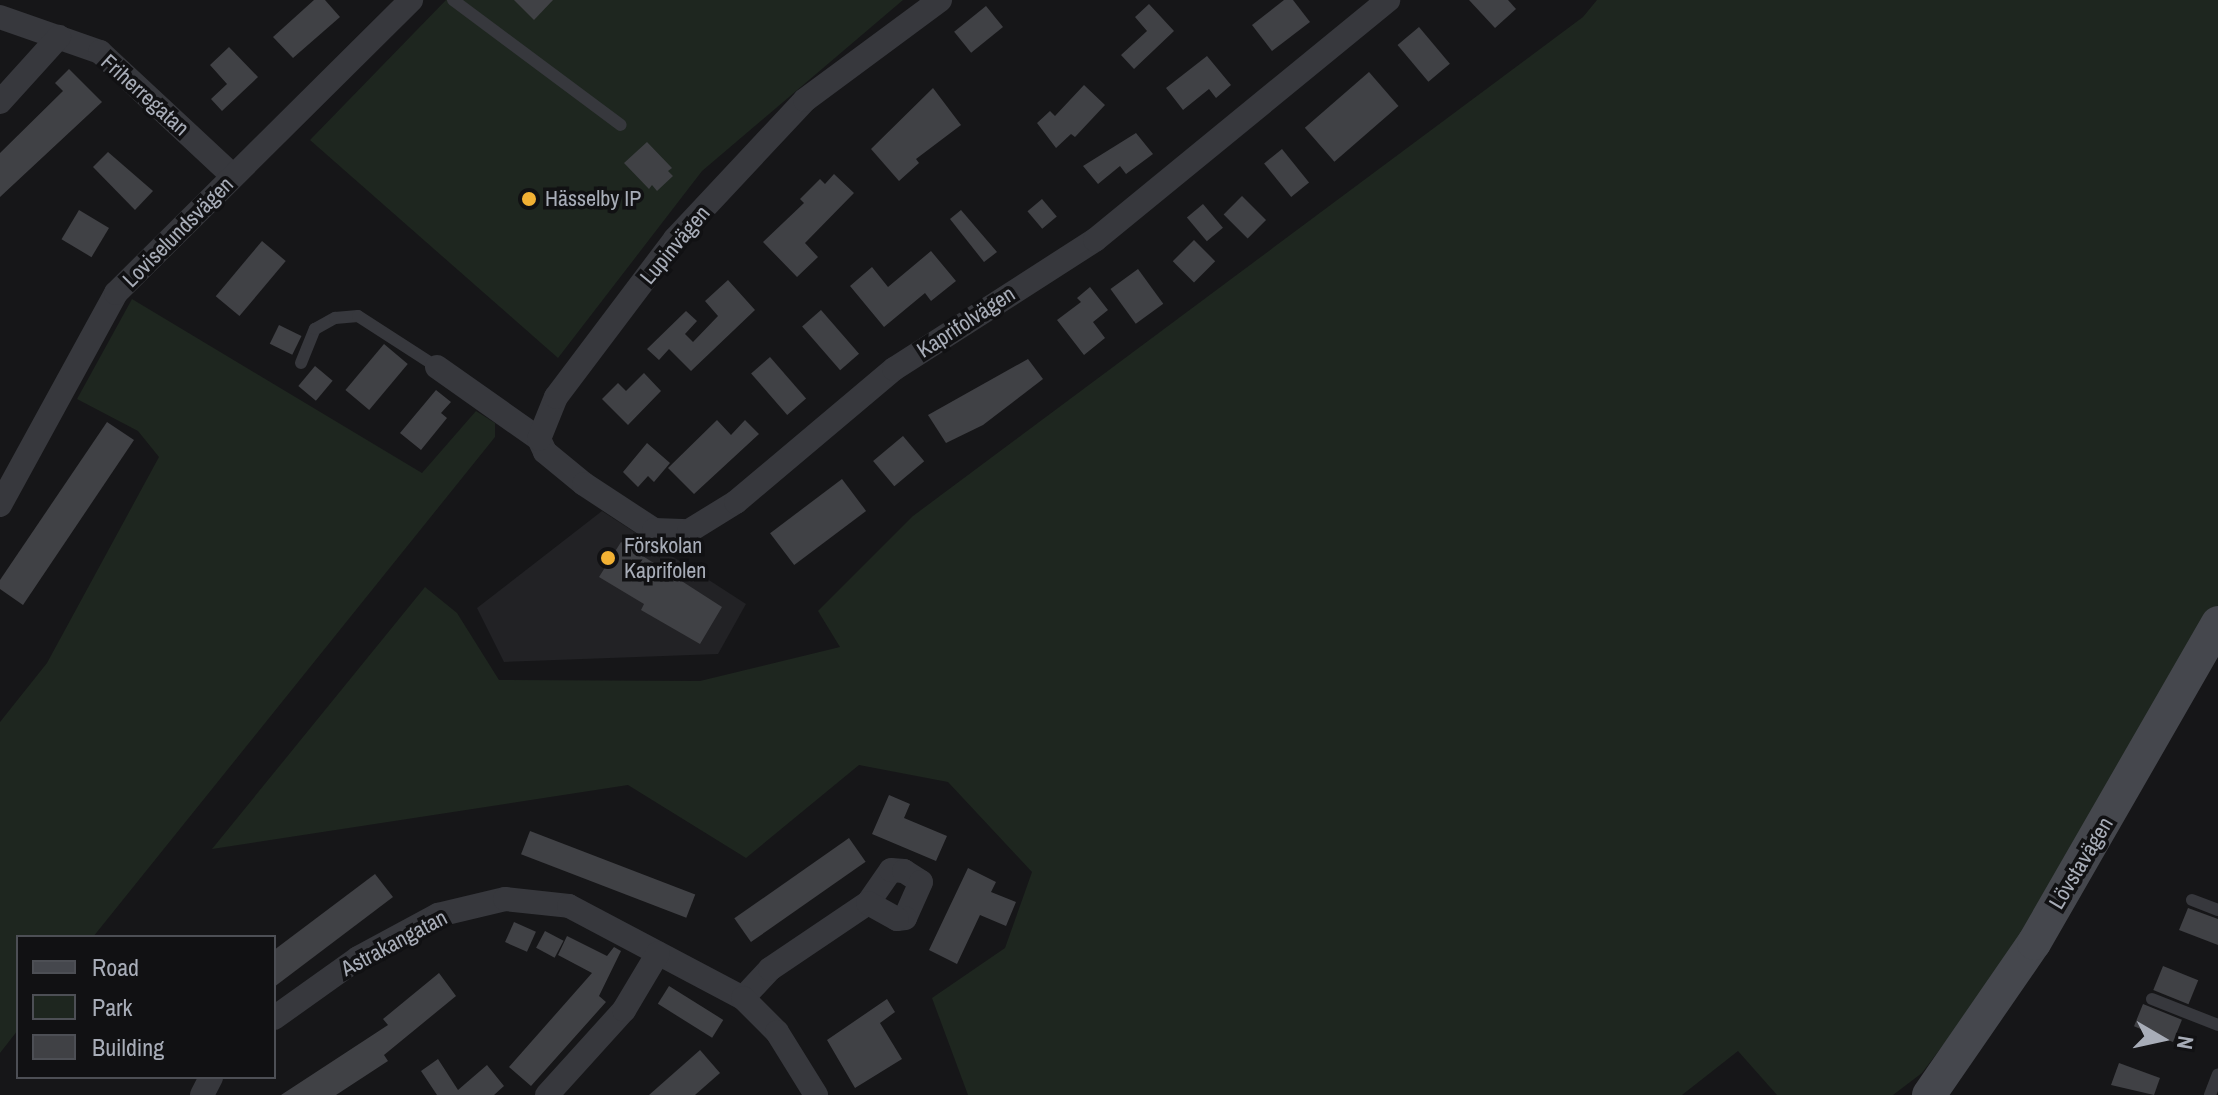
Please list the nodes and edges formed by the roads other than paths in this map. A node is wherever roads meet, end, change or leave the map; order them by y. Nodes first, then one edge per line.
1 (411, 0) edge
2 (453, 0) edge
3 (940, 0) edge
4 (1388, 0) edge
5 (0, 17) edge
6 (59, 37) junction
7 (0, 102) edge
8 (621, 125) dead end
9 (233, 176) junction
10 (301, 363) dead end
11 (437, 367) joint
12 (539, 439) junction
13 (0, 505) edge
14 (2218, 623) edge
15 (2218, 652) edge
16 (2192, 900) dead end
17 (868, 903) dead end
18 (2218, 910) edge
19 (658, 953) junction
20 (743, 998) junction
21 (2152, 999) dead end
22 (276, 1017) edge
23 (2218, 1025) edge
24 (2218, 1074) edge
25 (547, 1095) edge
26 (816, 1095) edge
27 (1929, 1095) edge
28 (1958, 1095) edge
29 (2210, 1095) edge

1 - 9 street, Loviselundsvägen
2 - 8 lane
3 - 12 street, Lupinvägen
4 - 12 street, Kaprifolvägen
5 - 6 street, Friherregatan
6 - 7 street
6 - 9 street, Friherregatan
9 - 13 street, Loviselundsvägen
10 - 11 lane
11 - 12 street
14 - 27 street, Lövstavägen
15 - 28 street, Lövstavägen
16 - 18 lane
17 - 20 street
19 - 20 street, Astrakangatan
19 - 22 street, Astrakangatan
19 - 25 street
20 - 26 street, Astrakangatan
21 - 23 lane
24 - 29 lane

